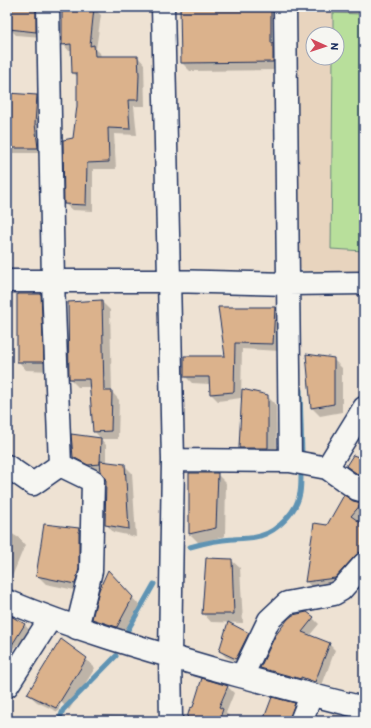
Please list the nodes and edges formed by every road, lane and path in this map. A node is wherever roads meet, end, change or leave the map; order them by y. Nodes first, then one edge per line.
1 (48, 7) edge
2 (163, 7) edge
3 (285, 7) edge
4 (7, 281) edge
5 (168, 281) junction
6 (53, 282) junction
7 (364, 283) edge
8 (288, 284) junction
9 (364, 294) edge
10 (364, 408) edge
11 (173, 460) junction
12 (290, 461) junction
13 (7, 466) edge
14 (60, 466) junction
15 (327, 468) junction
16 (364, 491) edge
17 (364, 564) edge
18 (7, 601) edge
19 (50, 619) junction
20 (77, 628) junction
21 (170, 656) junction
22 (242, 676) junction
23 (7, 686) edge
24 (311, 696) junction
25 (364, 712) edge
26 (171, 721) edge
27 (301, 721) edge

1 - 6 street
2 - 5 street
3 - 8 street
4 - 6 street
5 - 6 street
5 - 8 street
5 - 11 street
6 - 14 street
7 - 8 street
7 - 9 street
8 - 12 street
10 - 15 street
11 - 12 street
11 - 21 street
12 - 15 street
13 - 14 street
14 - 20 street
15 - 16 street
17 - 22 street
18 - 19 street
19 - 20 street
19 - 23 street
20 - 21 street
21 - 22 street
21 - 26 street
22 - 24 street
24 - 25 street
24 - 27 street

